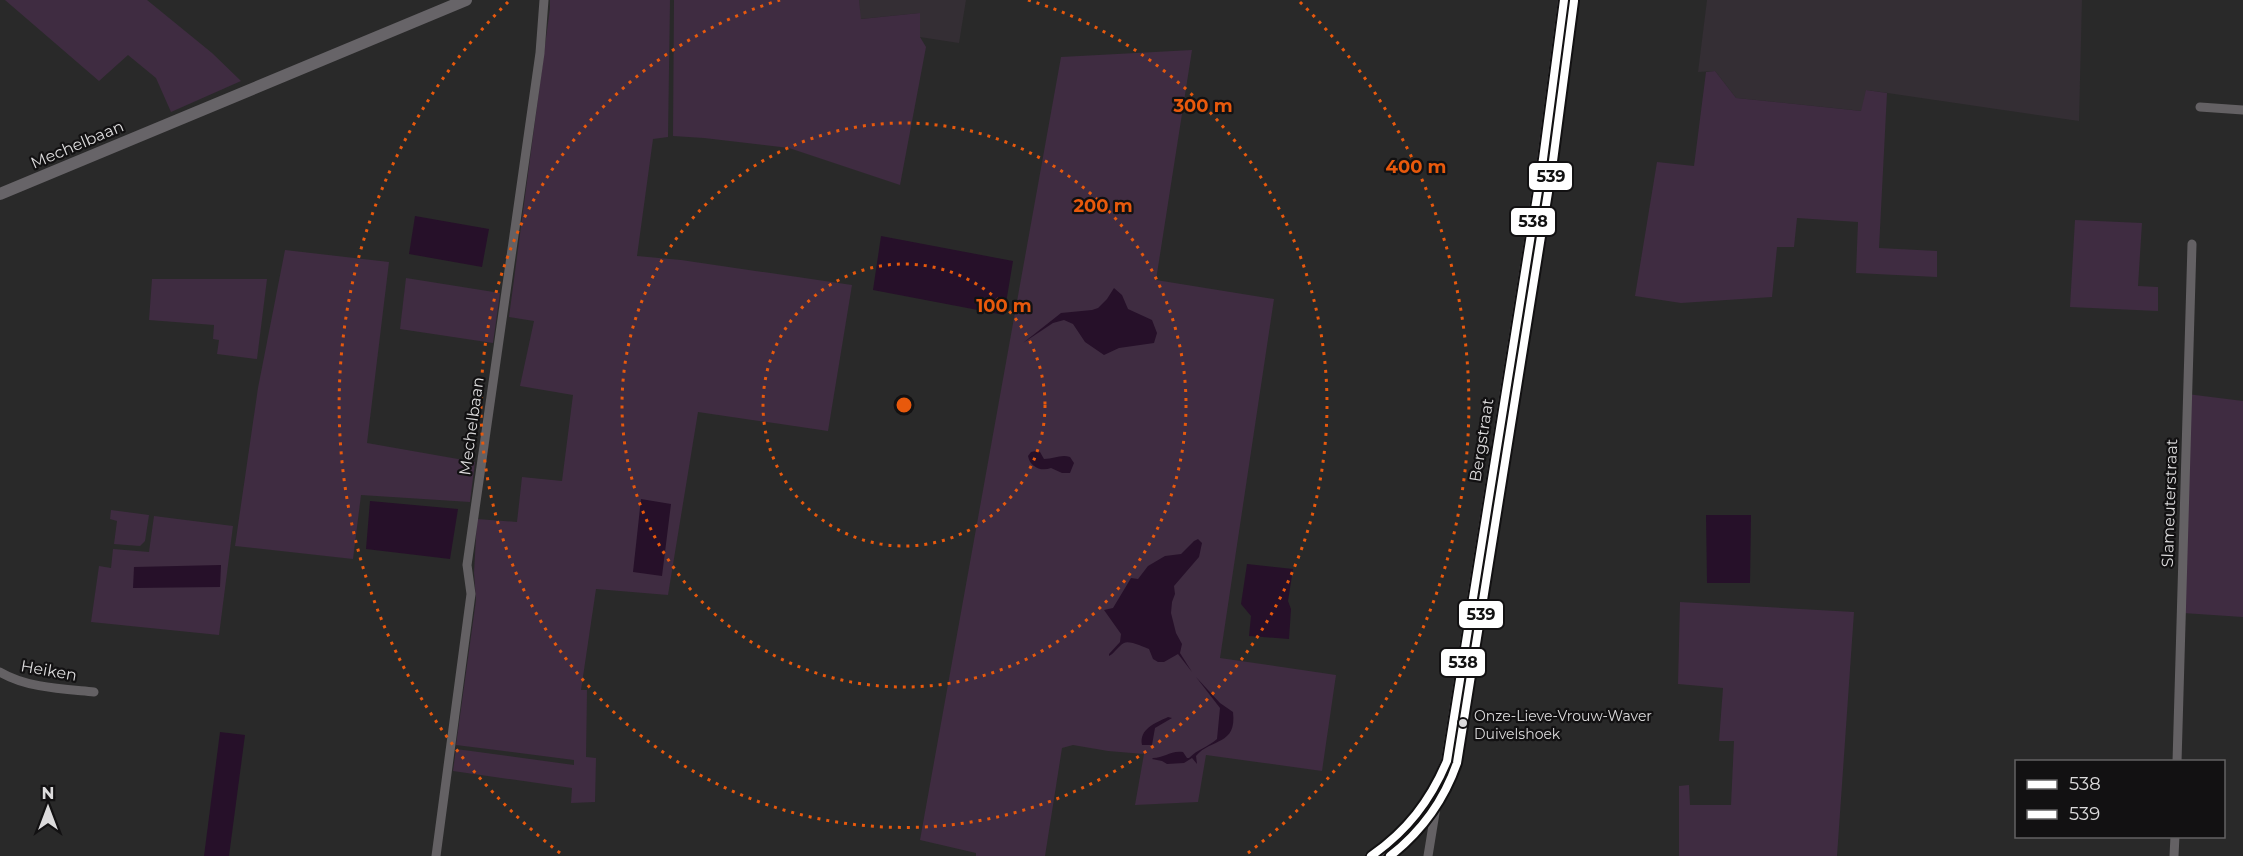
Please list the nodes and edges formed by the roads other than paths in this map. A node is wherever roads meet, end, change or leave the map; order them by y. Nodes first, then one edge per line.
1 (466, 0) edge
2 (544, 0) edge
3 (1561, 3) edge
4 (2200, 107) dead end
5 (2243, 110) edge
6 (0, 194) edge
7 (2192, 244) dead end
8 (0, 672) edge
9 (94, 692) dead end
10 (2177, 760) edge
11 (1434, 792) junction
12 (2175, 838) edge
13 (436, 856) edge
14 (1371, 856) edge
15 (1428, 856) edge
16 (2174, 856) edge

1 - 6 street, Mechelbaan
2 - 13 street, Mechelbaan
3 - 11 street, Bergstraat
4 - 5 street
7 - 10 street, Slameuterstraat
8 - 9 street, Heiken
11 - 14 street, Bergstraat
11 - 15 street
12 - 16 street

